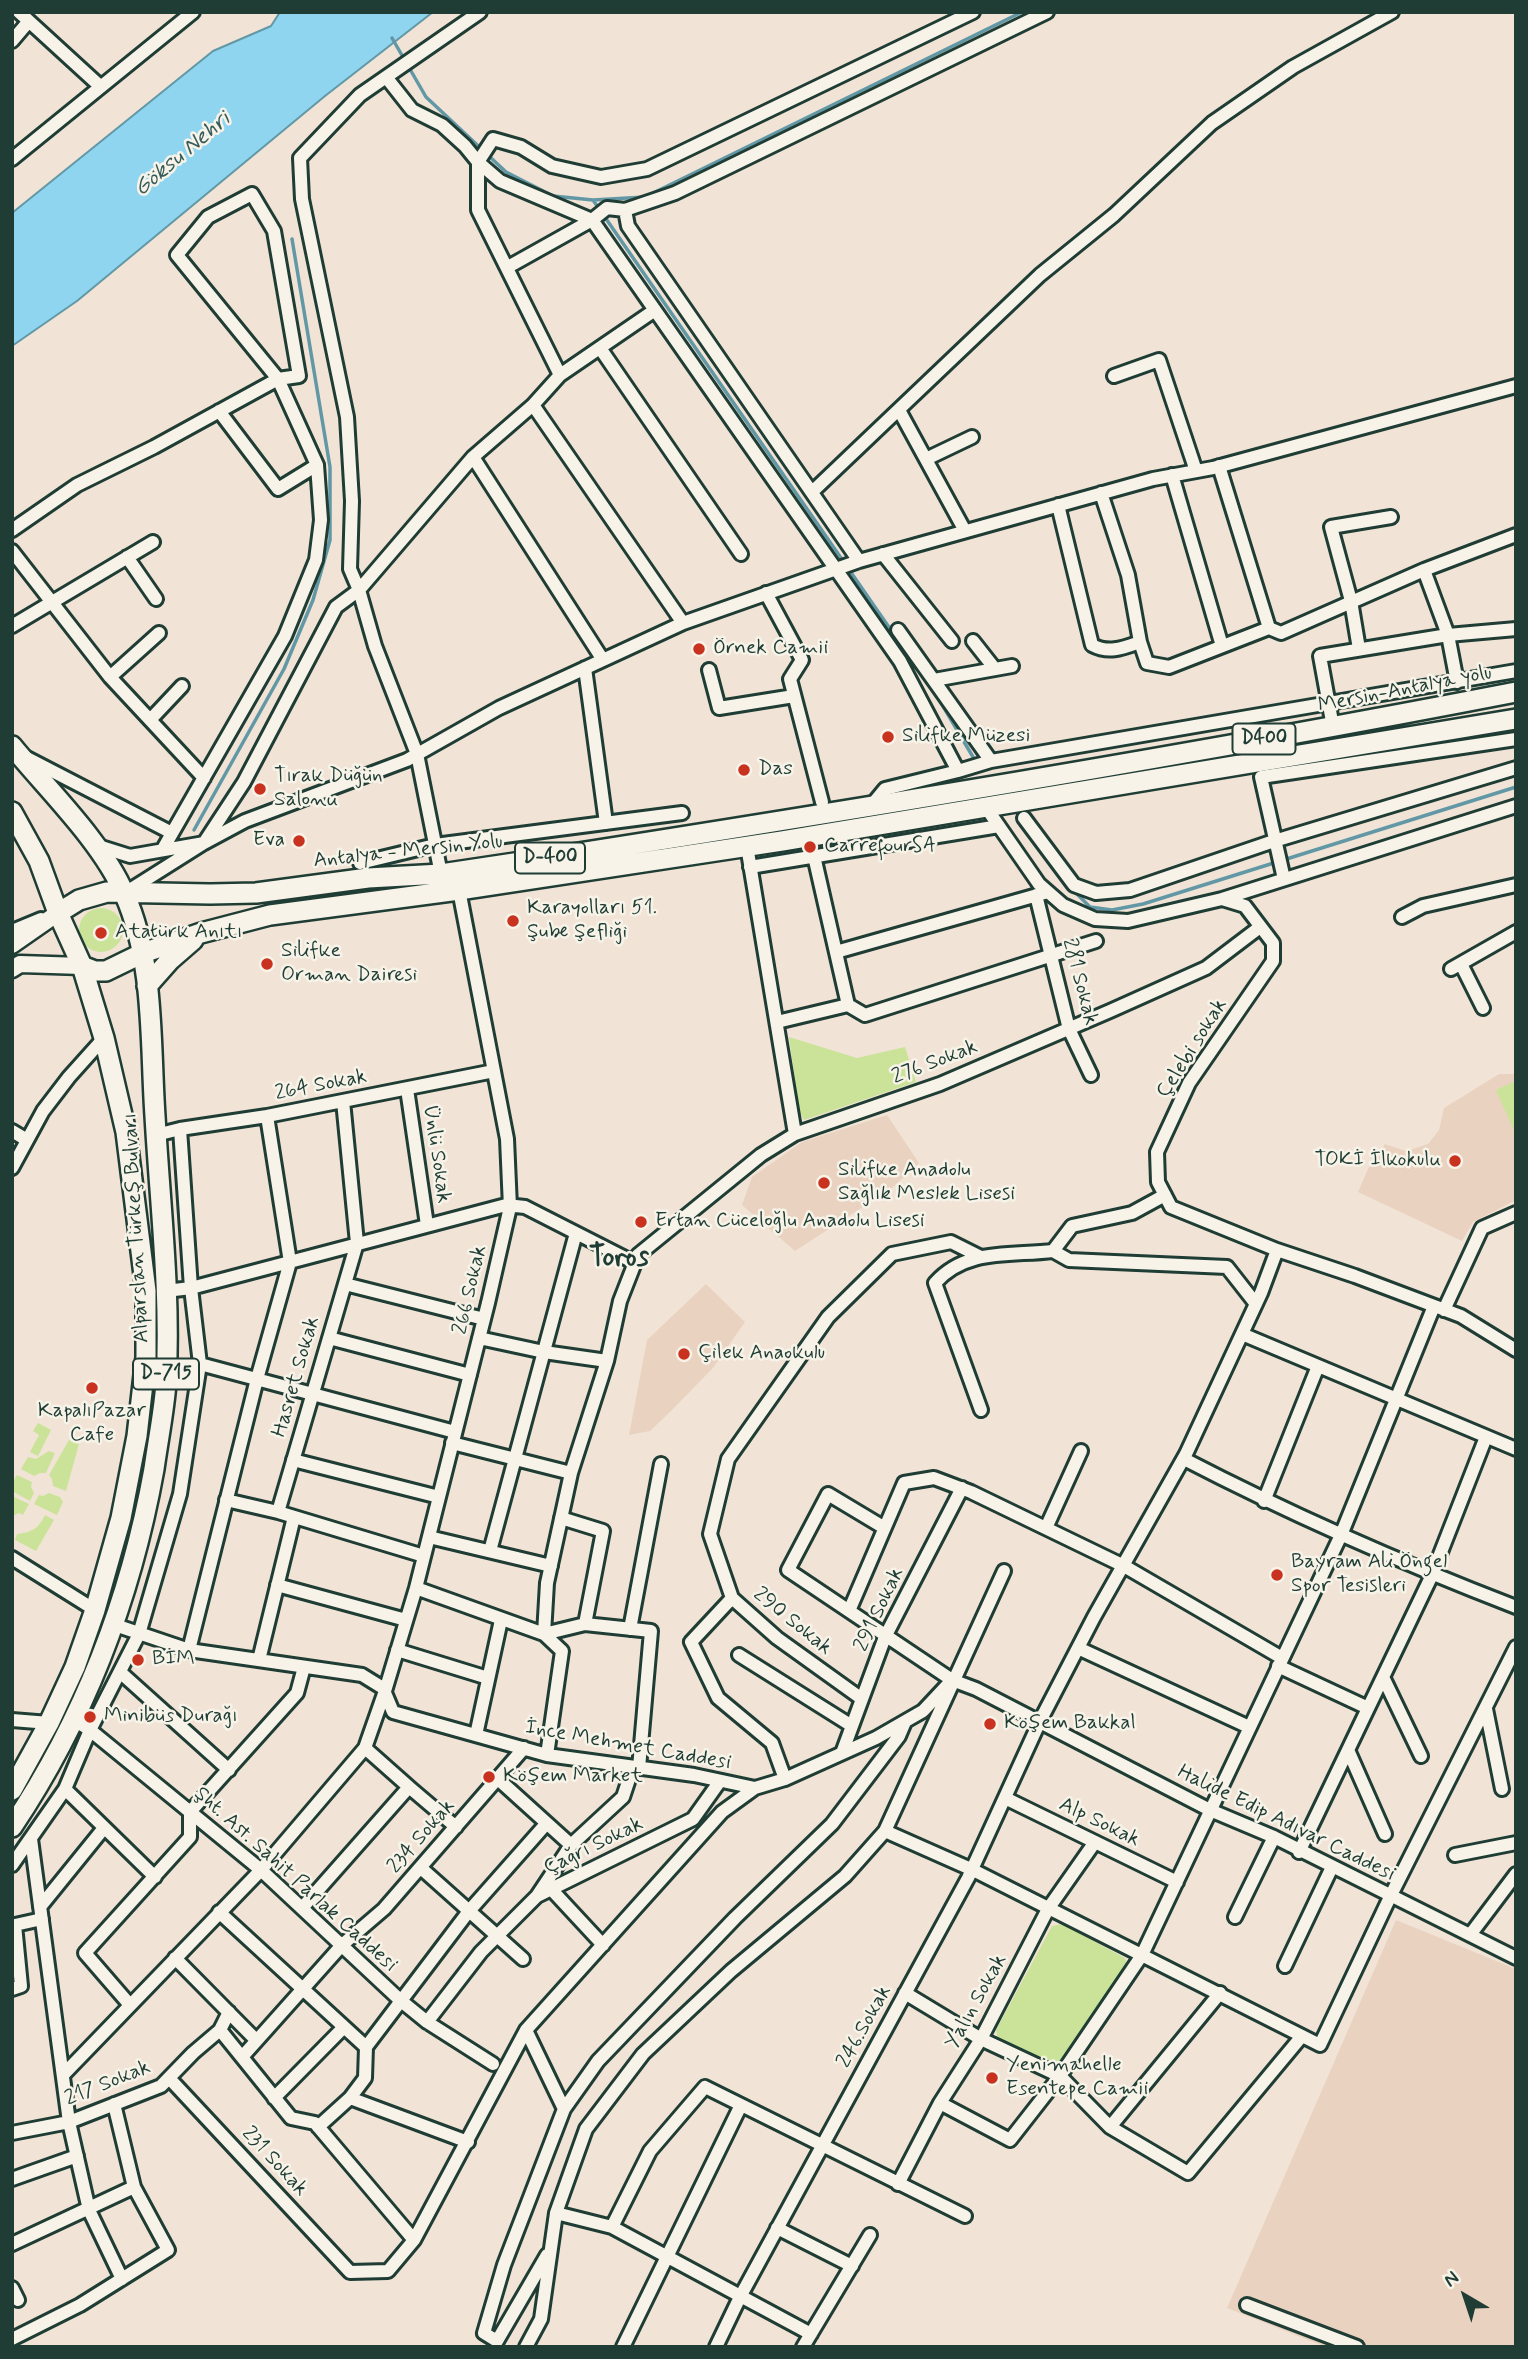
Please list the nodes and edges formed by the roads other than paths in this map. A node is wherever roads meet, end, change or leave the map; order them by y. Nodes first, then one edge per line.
1 (193, 12) edge
2 (480, 12) edge
3 (973, 12) edge
4 (1047, 12) edge
5 (1392, 12) edge
6 (24, 17) edge
7 (12, 41) edge
8 (386, 77) junction
9 (100, 87) junction
10 (12, 159) edge
11 (478, 163) junction
12 (625, 210) junction
13 (592, 219) junction
14 (508, 267) junction
15 (655, 310) junction
16 (600, 348) junction
17 (560, 375) junction
18 (1114, 376) dead end
19 (278, 379) junction
20 (1516, 386) edge
21 (533, 405) junction
22 (899, 410) junction
23 (219, 411) junction
24 (972, 436) dead end
25 (473, 457) junction
26 (926, 459) junction
27 (317, 465) junction
28 (1219, 466) junction
29 (1196, 471) junction
30 (1172, 475) junction
31 (812, 492) junction
32 (1101, 493) junction
33 (1058, 505) junction
34 (1391, 517) dead end
35 (12, 530) edge
36 (965, 531) junction
37 (1516, 535) edge
38 (153, 542) dead end
39 (12, 551) edge
40 (741, 554) dead end
41 (883, 554) junction
42 (127, 557) junction
43 (859, 561) junction
44 (834, 568) junction
45 (1424, 570) junction
46 (359, 590) junction
47 (766, 593) junction
48 (156, 598) dead end
49 (1351, 601) junction
50 (51, 603) junction
51 (683, 623) junction
52 (12, 626) edge
53 (1269, 628) junction
54 (1516, 629) edge
55 (898, 630) dead end
56 (159, 633) dead end
57 (1448, 635) junction
58 (952, 641) dead end
59 (972, 641) dead end
60 (1140, 642) junction
61 (1223, 646) junction
62 (1359, 649) junction
63 (603, 660) junction
64 (1012, 666) dead end
65 (585, 668) junction
66 (995, 669) junction
67 (709, 670) dead end
68 (1516, 671) edge
69 (110, 677) junction
70 (934, 680) junction
71 (1457, 682) junction
72 (182, 686) dead end
73 (1516, 692) edge
74 (794, 696) junction
75 (1329, 704) junction
76 (1516, 719) edge
77 (150, 720) junction
78 (1333, 727) junction
79 (1516, 740) edge
80 (15, 750) edge
81 (417, 754) junction
82 (991, 761) junction
83 (1516, 768) edge
84 (958, 771) junction
85 (204, 778) junction
86 (972, 789) joint
87 (822, 802) dead end
88 (871, 806) junction
89 (985, 806) junction
90 (1516, 806) edge
91 (1023, 809) junction
92 (12, 812) edge
93 (682, 813) dead end
94 (606, 823) junction
95 (999, 825) junction
96 (172, 833) junction
97 (204, 843) junction
98 (94, 845) junction
99 (435, 845) junction
100 (1275, 845) junction
101 (747, 846) junction
102 (163, 849) junction
103 (814, 856) junction
104 (360, 863) dead end
105 (750, 867) junction
106 (441, 874) junction
107 (1284, 879) junction
108 (1516, 885) edge
109 (459, 890) junction
110 (124, 893) junction
111 (1042, 893) junction
112 (1222, 899) junction
113 (58, 912) junction
114 (1402, 917) dead end
115 (1261, 927) junction
116 (12, 930) edge
117 (1516, 932) edge
118 (201, 933) junction
119 (1096, 941) dead end
120 (12, 945) edge
121 (836, 952) junction
122 (143, 953) junction
123 (1051, 956) junction
124 (82, 966) junction
125 (12, 969) edge
126 (147, 986) junction
127 (848, 1005) junction
128 (1483, 1008) dead end
129 (777, 1022) junction
130 (1069, 1029) junction
131 (104, 1038) junction
132 (494, 1071) junction
133 (1091, 1075) dead end
134 (407, 1088) junction
135 (343, 1101) junction
136 (267, 1116) junction
137 (180, 1129) junction
138 (12, 1131) edge
139 (795, 1134) junction
140 (156, 1135) junction
141 (27, 1140) junction
142 (12, 1168) edge
143 (1165, 1195) junction
144 (510, 1205) junction
145 (1516, 1213) edge
146 (427, 1225) junction
147 (576, 1233) junction
148 (356, 1243) junction
149 (1277, 1250) junction
150 (1053, 1251) junction
151 (981, 1257) junction
152 (636, 1259) junction
153 (289, 1262) junction
154 (345, 1284) junction
155 (191, 1288) junction
156 (166, 1291) junction
157 (1256, 1304) junction
158 (1439, 1308) junction
159 (484, 1319) junction
160 (1242, 1334) junction
161 (329, 1338) junction
162 (479, 1338) junction
163 (1516, 1350) edge
164 (544, 1352) junction
165 (607, 1361) junction
166 (200, 1364) junction
167 (1318, 1366) junction
168 (470, 1375) junction
169 (257, 1379) junction
170 (313, 1393) junction
171 (1397, 1398) junction
172 (981, 1410) dead end
173 (1486, 1437) junction
174 (454, 1438) junction
175 (1516, 1449) edge
176 (1082, 1451) dead end
177 (1184, 1459) junction
178 (293, 1460) junction
179 (514, 1461) junction
180 (661, 1464) dead end
181 (571, 1473) junction
182 (962, 1488) junction
183 (439, 1497) junction
184 (226, 1500) junction
185 (1264, 1501) junction
186 (278, 1512) junction
187 (294, 1517) junction
188 (561, 1518) junction
189 (883, 1527) junction
190 (1046, 1528) junction
191 (1340, 1535) junction
192 (429, 1537) junction
193 (490, 1551) junction
194 (424, 1556) junction
195 (12, 1558) edge
196 (551, 1566) junction
197 (1124, 1566) junction
198 (1004, 1571) dead end
199 (1432, 1575) junction
200 (277, 1585) junction
201 (416, 1588) junction
202 (732, 1598) junction
203 (1516, 1607) edge
204 (95, 1610) junction
205 (849, 1611) junction
206 (406, 1620) junction
207 (501, 1620) junction
208 (585, 1624) junction
209 (115, 1625) junction
210 (630, 1629) junction
211 (139, 1634) junction
212 (544, 1634) junction
213 (886, 1637) junction
214 (1516, 1647) edge
215 (1078, 1648) junction
216 (189, 1650) junction
217 (397, 1650) junction
218 (740, 1655) dead end
219 (259, 1660) junction
220 (1280, 1662) junction
221 (304, 1667) junction
222 (120, 1672) junction
223 (1383, 1677) junction
224 (488, 1678) junction
225 (952, 1680) junction
226 (384, 1691) junction
227 (862, 1699) junction
228 (1368, 1708) junction
229 (1486, 1709) junction
230 (12, 1720) edge
231 (1040, 1721) junction
232 (905, 1722) junction
233 (49, 1723) junction
234 (82, 1725) junction
235 (852, 1726) junction
236 (1249, 1727) junction
237 (475, 1735) junction
238 (365, 1748) junction
239 (524, 1748) junction
240 (1348, 1750) junction
241 (842, 1753) junction
242 (547, 1755) junction
243 (1421, 1756) dead end
244 (636, 1767) junction
245 (229, 1770) junction
246 (498, 1779) junction
247 (785, 1779) junction
248 (720, 1781) junction
249 (409, 1787) junction
250 (755, 1788) junction
251 (65, 1789) junction
252 (1502, 1789) dead end
253 (12, 1790) edge
254 (1005, 1798) junction
255 (1210, 1810) junction
256 (191, 1812) junction
257 (546, 1824) junction
258 (12, 1827) edge
259 (456, 1827) junction
260 (104, 1828) junction
261 (885, 1831) junction
262 (1385, 1834) dead end
263 (1274, 1838) junction
264 (31, 1839) junction
265 (1095, 1842) junction
266 (1516, 1843) edge
267 (571, 1845) junction
268 (1299, 1852) junction
269 (1455, 1855) dead end
270 (12, 1865) edge
271 (1332, 1867) junction
272 (421, 1868) junction
273 (261, 1870) junction
274 (972, 1870) junction
275 (1516, 1874) edge
276 (155, 1877) junction
277 (1177, 1882) junction
278 (551, 1889) junction
279 (537, 1896) junction
280 (1390, 1897) junction
281 (303, 1907) junction
282 (1048, 1909) junction
283 (469, 1911) junction
284 (219, 1912) junction
285 (41, 1913) junction
286 (1236, 1917) dead end
287 (1470, 1935) junction
288 (497, 1936) junction
289 (342, 1945) junction
290 (603, 1945) junction
291 (1142, 1955) junction
292 (176, 1958) junction
293 (1516, 1958) edge
294 (523, 1959) dead end
295 (1285, 1966) dead end
296 (12, 1989) edge
297 (302, 1989) junction
298 (905, 1993) junction
299 (1220, 1993) junction
300 (400, 2000) junction
301 (130, 2005) junction
302 (229, 2012) junction
303 (427, 2022) junction
304 (344, 2027) junction
305 (220, 2030) junction
306 (526, 2030) junction
307 (1302, 2036) junction
308 (981, 2039) junction
309 (257, 2040) junction
310 (366, 2047) junction
311 (242, 2057) junction
312 (494, 2064) dead end
313 (63, 2075) junction
314 (1060, 2076) junction
315 (169, 2078) junction
316 (274, 2098) junction
317 (350, 2098) junction
318 (940, 2103) junction
319 (114, 2104) junction
320 (741, 2105) junction
321 (564, 2109) junction
322 (69, 2122) junction
323 (318, 2127) junction
324 (1110, 2127) junction
325 (12, 2133) edge
326 (468, 2142) junction
327 (822, 2145) junction
328 (77, 2156) junction
329 (12, 2179) edge
330 (898, 2184) junction
331 (134, 2187) junction
332 (89, 2210) junction
333 (556, 2213) junction
334 (965, 2217) dead end
335 (612, 2227) junction
336 (777, 2228) junction
337 (870, 2235) dead end
338 (414, 2240) junction
339 (13, 2241) edge
340 (551, 2247) junction
341 (666, 2256) junction
342 (852, 2266) junction
343 (122, 2279) junction
344 (740, 2297) junction
345 (1247, 2305) dead end
346 (811, 2334) junction
347 (12, 2339) edge
348 (526, 2347) edge
349 (623, 2347) edge
350 (716, 2347) edge
351 (803, 2347) edge
352 (1357, 2347) edge

1 - 9 street
2 - 8 street
3 - 11 street
4 - 12 street
5 - 22 street
6 - 7 street
6 - 9 street
8 - 11 street
8 - 46 street
9 - 10 street
11 - 13 street
11 - 14 street
12 - 13 street
12 - 31 street
13 - 14 street
13 - 15 street
14 - 17 street
15 - 16 street
15 - 44 street
16 - 17 street
16 - 40 street
17 - 21 street
18 - 29 street
19 - 19 street
19 - 23 street
19 - 27 street
20 - 28 street
21 - 25 street
21 - 51 street
22 - 26 street
22 - 31 street
23 - 27 street
23 - 35 street
24 - 26 street
25 - 46 street
25 - 63 street
26 - 36 street
27 - 85 street
28 - 29 street
28 - 53 street
29 - 30 street
30 - 32 street
30 - 61 street
31 - 43 street
32 - 33 street
32 - 60 street
33 - 36 street
33 - 60 street
34 - 49 street
36 - 41 street
37 - 45 street
38 - 42 street
39 - 50 street
41 - 43 street
41 - 58 street
42 - 48 street
42 - 50 street
43 - 44 street
44 - 47 street
44 - 84 street
45 - 49 street
45 - 57 street
46 - 81 street
46 - 97 street
47 - 51 street
47 - 74 street
49 - 53 street
49 - 62 street
50 - 52 street
50 - 69 street
51 - 63 street
53 - 61 street
54 - 57 street
55 - 70 street
56 - 69 street
57 - 62 street
57 - 71 street
59 - 66 street
60 - 61 street
62 - 75 street
63 - 65 street
64 - 66 street
65 - 81 street
65 - 94 street
66 - 70 street
67 - 74 street
68 - 71 street
69 - 77 street
70 - 82 street
71 - 75 street
72 - 77 street
73 - 78 highway, Mersin-Antalya yolu / D400
74 - 87 street
75 - 78 street
75 - 82 street
76 - 91 highway, Mersin-Antalya yolu / D400
77 - 85 street
78 - 86 highway, Mersin-Antalya yolu / D400
79 - 100 street
80 - 96 street
80 - 98 highway
81 - 97 street
81 - 99 street
82 - 84 street
83 - 100 street
84 - 88 street
85 - 96 street
86 - 88 highway, Antalya - Mersin Yolu / D-400
88 - 106 highway, Antalya - Mersin Yolu / D-400
89 - 91 highway, Mersin-Antalya yolu / D400
89 - 95 street
89 - 101 highway, Antalya - Mersin Yolu / D-400
90 - 107 street
91 - 100 street
92 - 113 highway
93 - 94 street
94 - 99 street
95 - 103 street
95 - 111 street
96 - 102 street
97 - 102 street
97 - 110 street
98 - 102 street
98 - 110 highway
99 - 104 street
99 - 106 street
100 - 107 street
101 - 105 street
101 - 109 highway, Antalya - Mersin Yolu / D-400
103 - 105 street
103 - 121 street
105 - 129 street
106 - 110 highway, Antalya - Mersin Yolu / D-400
107 - 112 street
108 - 114 street
109 - 118 highway, Antalya - Mersin Yolu / D-400
109 - 132 street, 266 Sokak
110 - 113 highway
110 - 122 highway, Alparslan Türkeş Bulvarı / D-715
111 - 112 street
111 - 121 street
111 - 123 street, 281 Sokak
112 - 115 street, Çelebi sokak
113 - 116 street
113 - 120 main road
113 - 124 highway
115 - 130 street, 276 Sokak
115 - 143 street, Çelebi sokak
117 - 128 street
118 - 122 highway, Antalya - Mersin Yolu / D-400
118 - 126 highway
119 - 123 street
121 - 127 street
122 - 124 highway
122 - 126 highway, Alparslan Türkeş Bulvarı / D-715
123 - 127 street
123 - 130 street, 281 Sokak
124 - 125 main road
124 - 131 highway, Alparslan Türkeş Bulvarı / D-715
126 - 140 highway, Alparslan Türkeş Bulvarı / D-715
127 - 129 street
129 - 139 street
130 - 133 street, 281 Sokak
130 - 139 street, 276 Sokak
131 - 141 street
131 - 204 highway, Alparslan Türkeş Bulvarı / D-715
132 - 134 street, 264 Sokak
132 - 144 street, 266 Sokak
134 - 135 street, 264 Sokak
134 - 146 street, Ünlü Sokak
135 - 136 street, 264 Sokak
135 - 148 street, Hasret Sokak
136 - 137 street, 264 Sokak
136 - 153 street
137 - 140 street, 264 Sokak
137 - 155 street
138 - 141 street
139 - 152 street, 276 Sokak
140 - 156 highway, Alparslan Türkeş Bulvarı / D-715
141 - 142 street
143 - 149 street
143 - 150 street
144 - 146 street
144 - 147 street
144 - 159 street, 266 Sokak
145 - 158 street
146 - 148 street
147 - 152 street
147 - 164 street
148 - 153 street
148 - 154 street, Hasret Sokak
149 - 157 street, 246.Sokak
149 - 158 street
150 - 151 street
150 - 157 street
151 - 172 street
151 - 202 street
152 - 165 street
153 - 155 street
153 - 169 street
154 - 159 street
154 - 161 street, Hasret Sokak
155 - 156 street
155 - 166 street
156 - 209 highway, Alparslan Türkeş Bulvarı / D-715
157 - 160 street, 246.Sokak
158 - 163 street
158 - 171 street
159 - 162 street, 266 Sokak
160 - 167 street
160 - 177 street, 246.Sokak
161 - 168 street
161 - 170 street, Hasret Sokak
162 - 164 street
162 - 168 street, 266 Sokak
164 - 165 street
164 - 179 street
165 - 181 street
166 - 169 street
166 - 211 street
167 - 171 street
167 - 185 street
168 - 174 street, 266 Sokak
169 - 170 street
169 - 184 street
170 - 174 street
170 - 178 street, Hasret Sokak
171 - 173 street
171 - 191 street
173 - 175 street
173 - 199 street
174 - 179 street
174 - 183 street, 266 Sokak
176 - 190 street
177 - 185 street
177 - 197 street, 246.Sokak
178 - 183 street
178 - 186 street, Hasret Sokak
179 - 181 street
179 - 193 street
180 - 210 street
181 - 188 street
182 - 189 street
182 - 190 street
182 - 213 street, 291 Sokak
183 - 192 street, 266 Sokak
184 - 186 street
184 - 216 street
185 - 191 street
186 - 187 street
187 - 194 street
187 - 200 street
188 - 196 street
188 - 208 street
189 - 205 street
189 - 205 street
190 - 197 street
191 - 199 street
191 - 220 street
192 - 193 street
192 - 194 street, 266 Sokak
193 - 196 street
194 - 201 street, 266 Sokak
195 - 204 street
196 - 212 street
197 - 215 street, 246.Sokak
197 - 220 street
198 - 225 street
199 - 203 street
199 - 223 street
200 - 206 street
200 - 219 street
201 - 206 street, 266 Sokak
201 - 207 street
202 - 227 street, 290 Sokak
202 - 247 street
204 - 233 highway, Alparslan Türkeş Bulvarı / D-715
205 - 213 street
206 - 217 street, 266 Sokak
207 - 212 street
207 - 224 street
208 - 210 street
208 - 212 street
209 - 211 street, İnce Mehmet Caddesi
209 - 234 highway, Alparslan Türkeş Bulvarı / D-715
210 - 244 street
211 - 216 street, İnce Mehmet Caddesi
211 - 222 street
212 - 242 street
213 - 225 street
213 - 227 street, 291 Sokak
214 - 229 street
215 - 231 street, 246.Sokak
215 - 236 street
216 - 219 street, İnce Mehmet Caddesi
217 - 224 street
217 - 226 street, 266 Sokak
218 - 235 street
219 - 221 street, İnce Mehmet Caddesi
220 - 228 street
220 - 236 street
221 - 226 street, İnce Mehmet Caddesi
221 - 245 street
222 - 234 street
222 - 245 street
223 - 228 street
223 - 243 street
224 - 237 street
225 - 231 street
225 - 232 street, İnce Mehmet Caddesi
225 - 261 street
226 - 237 street, İnce Mehmet Caddesi
226 - 238 street, 266 Sokak
227 - 235 street, 291 Sokak
228 - 240 street
229 - 252 street
229 - 280 street
230 - 233 street
231 - 254 street, 246.Sokak
231 - 255 street, Halide Edip Adıvar Caddesi
232 - 241 street, İnce Mehmet Caddesi
232 - 321 street
233 - 253 highway, Alparslan Türkeş Bulvarı / D-715
234 - 251 street
234 - 256 street, Şht. Ast. Sahit Parlak Caddesi
234 - 258 highway, Alparslan Türkeş Bulvarı / D-715
235 - 241 street, 291 Sokak
236 - 255 street
237 - 239 street, İnce Mehmet Caddesi
238 - 249 street
238 - 273 street
239 - 242 street, İnce Mehmet Caddesi
239 - 246 street, 234 Sokak
240 - 262 street
240 - 268 street
241 - 247 street, İnce Mehmet Caddesi
242 - 244 street, İnce Mehmet Caddesi
244 - 248 street, İnce Mehmet Caddesi
244 - 267 street
245 - 256 street
246 - 257 street, Çağrı Sokak
246 - 259 street, 234 Sokak
247 - 250 street, İnce Mehmet Caddesi
248 - 250 street, İnce Mehmet Caddesi
248 - 278 street, Çağrı Sokak
249 - 259 street
249 - 281 street
250 - 290 street
251 - 260 street
251 - 264 street
254 - 265 street, Alp Sokak
254 - 274 street, 246.Sokak
255 - 263 street, Halide Edip Adıvar Caddesi
255 - 277 street
256 - 273 street, Şht. Ast. Sahit Parlak Caddesi
256 - 276 street
257 - 267 street, Çağrı Sokak
257 - 283 street
259 - 272 street, 234 Sokak
260 - 276 street
260 - 285 street
261 - 274 street
261 - 333 street
263 - 268 street, Halide Edip Adıvar Caddesi
263 - 286 street
264 - 270 street
264 - 285 street
265 - 277 street, Alp Sokak
265 - 282 street, Yalın Sokak
266 - 269 street
267 - 279 street, Çağrı Sokak
268 - 271 street, Halide Edip Adıvar Caddesi
271 - 280 street, Halide Edip Adıvar Caddesi
271 - 295 street
272 - 283 street
272 - 289 street, 234 Sokak
273 - 281 street, Şht. Ast. Sahit Parlak Caddesi
273 - 284 street
274 - 282 street
274 - 298 street, 246.Sokak
275 - 287 street
276 - 301 street
277 - 291 street
278 - 279 street, Çağrı Sokak
278 - 290 street
279 - 288 street
280 - 287 street, Halide Edip Adıvar Caddesi
280 - 307 street
281 - 289 street, Şht. Ast. Sahit Parlak Caddesi
282 - 291 street
282 - 308 street, Yalın Sokak
283 - 288 street
283 - 300 street
284 - 292 street
284 - 297 street
285 - 296 street
285 - 313 street
287 - 293 street, Halide Edip Adıvar Caddesi
288 - 294 street
288 - 303 street
289 - 297 street, 234 Sokak
289 - 300 street, Şht. Ast. Sahit Parlak Caddesi
290 - 306 street
291 - 299 street
291 - 314 street
292 - 301 street
292 - 302 street
297 - 304 street
297 - 309 street, 234 Sokak
298 - 308 street
298 - 327 street, 246.Sokak
299 - 307 street
299 - 324 street
300 - 303 street, Şht. Ast. Sahit Parlak Caddesi
300 - 310 street
301 - 313 street
302 - 305 street, 217 Sokak
302 - 309 street
303 - 312 street, Şht. Ast. Sahit Parlak Caddesi
304 - 310 street
304 - 316 street
305 - 311 street
305 - 315 street, 217 Sokak
306 - 321 street
306 - 326 street
307 - 324 street
308 - 314 street
308 - 318 street, Yalın Sokak
309 - 311 street, 234 Sokak
310 - 317 street
311 - 316 street
313 - 322 street
314 - 318 street
314 - 324 street
315 - 319 street, 217 Sokak
315 - 338 street, 231 Sokak
316 - 323 street
317 - 323 street
317 - 326 street
318 - 330 street, Yalın Sokak
319 - 322 street, 217 Sokak
319 - 331 street
320 - 327 street
320 - 335 street
320 - 341 street
321 - 340 street
322 - 325 street, 217 Sokak
322 - 328 street
323 - 338 street
326 - 338 street
327 - 330 street
327 - 336 street, 246.Sokak
328 - 329 street
328 - 332 street
330 - 334 street
331 - 332 street
331 - 343 street
332 - 339 street
332 - 343 street
333 - 335 street
333 - 340 street
335 - 341 street
336 - 342 street
336 - 344 street, 246.Sokak
337 - 342 street
340 - 348 street
341 - 344 street
341 - 349 street
342 - 346 street
343 - 347 street
344 - 346 street
344 - 350 street, 246.Sokak
345 - 352 street
346 - 351 street

